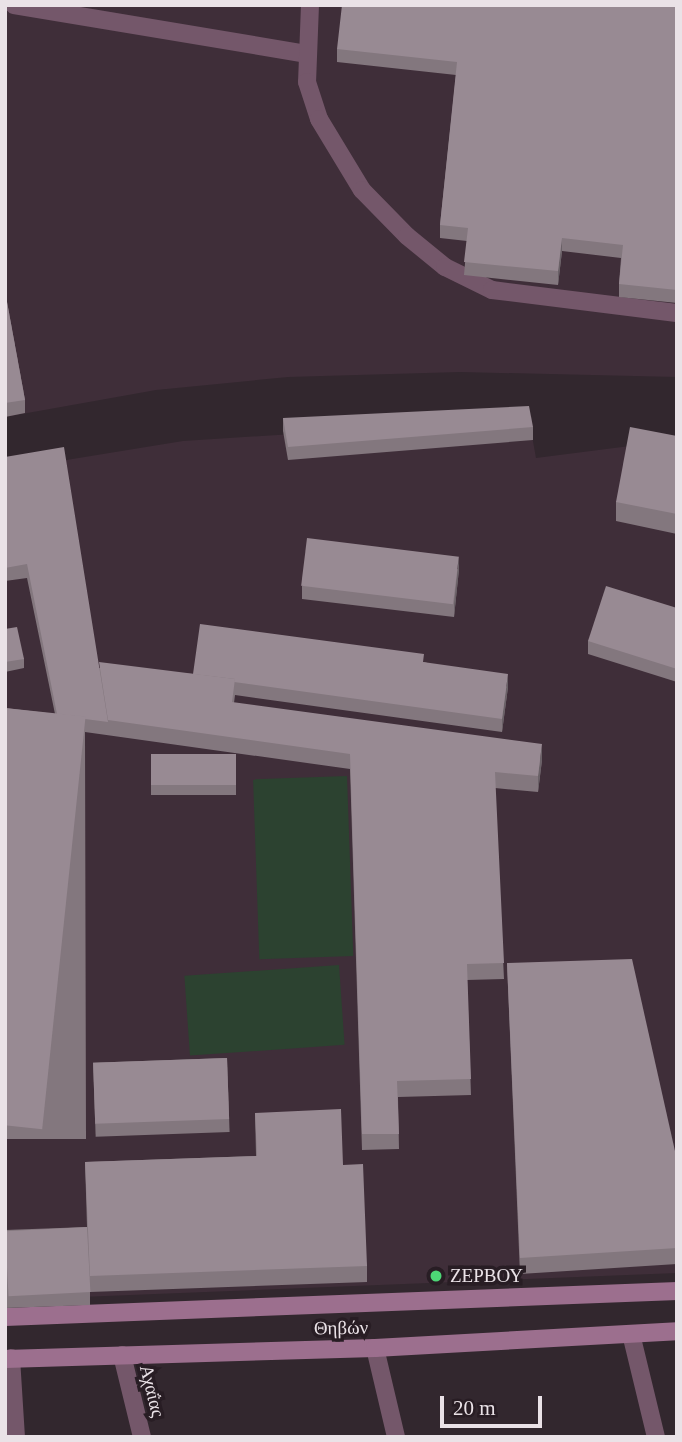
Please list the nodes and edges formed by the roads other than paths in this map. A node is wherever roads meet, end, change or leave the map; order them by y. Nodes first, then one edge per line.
1 (14, 5) edge
2 (310, 5) edge
3 (306, 54) junction
4 (677, 313) edge
5 (677, 1291) edge
6 (5, 1317) edge
7 (677, 1331) edge
8 (632, 1338) junction
9 (375, 1348) junction
10 (121, 1355) junction
11 (8, 1358) edge
12 (16, 1437) edge
13 (142, 1437) edge
14 (396, 1437) edge
15 (656, 1437) edge

1 - 3 street
2 - 3 street
3 - 4 street
5 - 6 main road, Θηβών
7 - 8 main road, Θηβών
8 - 9 main road, Θηβών
8 - 15 street
9 - 10 main road, Θηβών
9 - 14 street
10 - 11 main road, Θηβών
10 - 13 street, Αχαΐας
11 - 12 street

